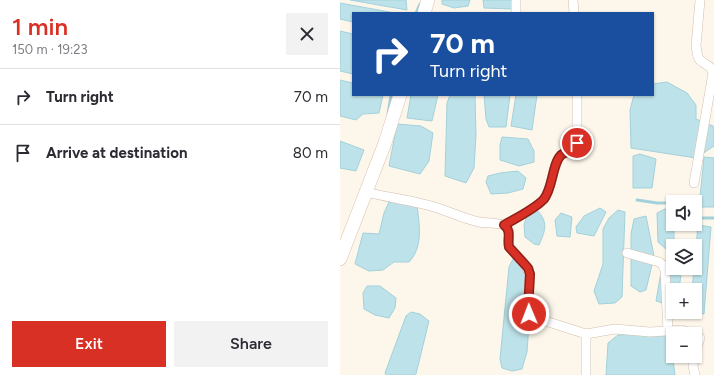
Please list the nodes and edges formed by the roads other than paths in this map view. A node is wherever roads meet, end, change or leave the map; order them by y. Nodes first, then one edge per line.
1 (428, 0) edge
2 (516, 0) edge
3 (573, 0) edge
4 (700, 0) edge
5 (424, 12) edge
6 (516, 12) edge
7 (574, 12) edge
8 (400, 96) edge
9 (577, 96) edge
10 (694, 183) dead end
11 (366, 192) junction
12 (504, 225) junction
13 (627, 253) dead end
14 (340, 259) edge
15 (668, 327) edge
16 (666, 331) edge
17 (586, 334) junction
18 (693, 363) edge
19 (586, 375) edge
20 (695, 375) edge

1 - 5 street
2 - 6 street
3 - 7 street
4 - 10 street
8 - 11 street
9 - 12 street
11 - 12 street
11 - 14 street
12 - 17 street
13 - 15 street
16 - 17 street
17 - 19 street
18 - 20 street

